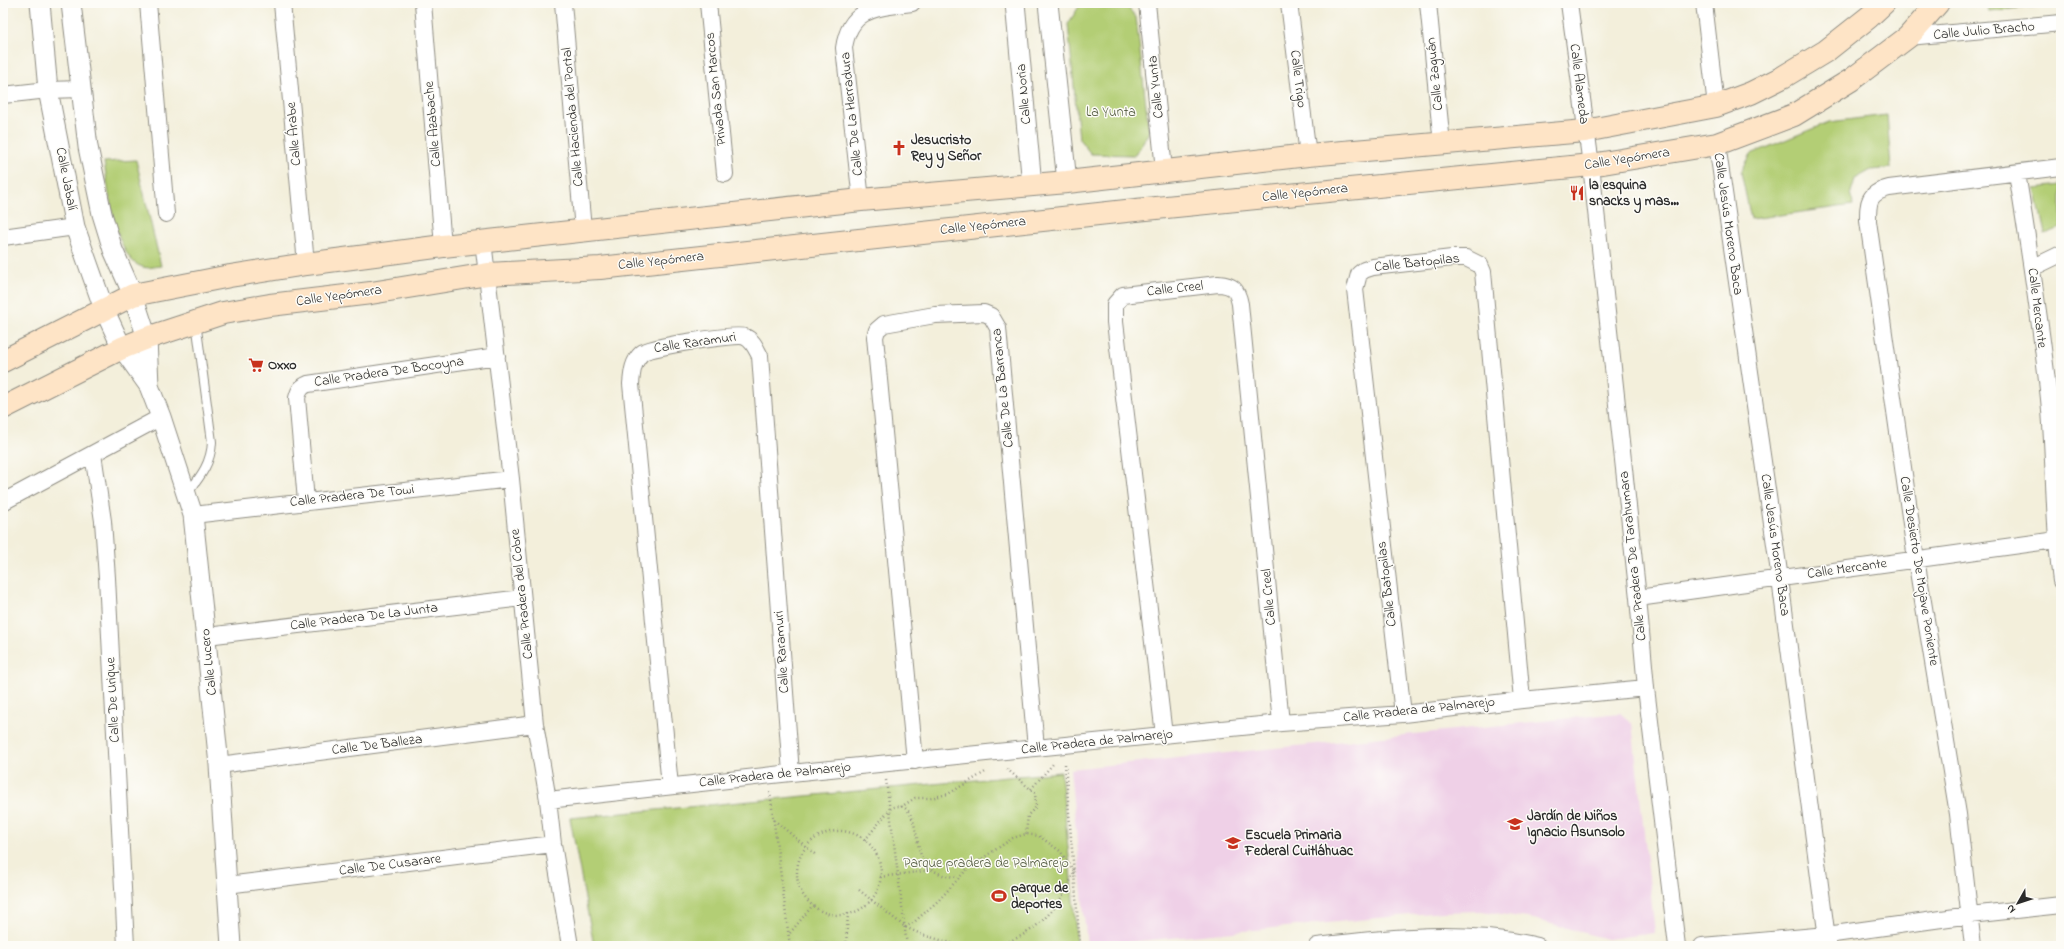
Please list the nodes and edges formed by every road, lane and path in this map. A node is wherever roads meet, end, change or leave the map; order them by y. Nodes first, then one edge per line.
1 (40, 3) edge
2 (71, 3) edge
3 (148, 3) edge
4 (282, 3) edge
5 (423, 3) edge
6 (563, 3) edge
7 (708, 3) edge
8 (912, 3) edge
9 (1015, 3) edge
10 (1048, 3) edge
11 (1147, 3) edge
12 (1289, 3) edge
13 (1428, 3) edge
14 (1569, 3) edge
15 (1704, 3) edge
16 (1884, 3) edge
17 (1938, 3) edge
18 (2061, 23) edge
19 (1908, 37) junction
20 (81, 89) junction
21 (48, 90) junction
22 (3, 95) edge
23 (1716, 106) junction
24 (1585, 131) junction
25 (1442, 144) junction
26 (1717, 144) junction
27 (1308, 155) junction
28 (1591, 165) junction
29 (2061, 167) edge
30 (1164, 170) junction
31 (2017, 173) junction
32 (725, 174) dead end
33 (1067, 182) junction
34 (1032, 185) junction
35 (861, 200) junction
36 (166, 214) dead end
37 (75, 227) junction
38 (583, 230) junction
39 (3, 237) edge
40 (483, 241) junction
41 (443, 246) junction
42 (2061, 254) edge
43 (306, 264) junction
44 (2032, 268) junction
45 (488, 274) junction
46 (133, 295) junction
47 (104, 309) junction
48 (196, 321) junction
49 (147, 338) junction
50 (122, 348) junction
51 (497, 356) junction
52 (3, 361) edge
53 (149, 386) junction
54 (2055, 402) edge
55 (3, 408) edge
56 (161, 416) junction
57 (93, 454) junction
58 (511, 479) junction
59 (187, 494) junction
60 (306, 501) junction
61 (3, 502) edge
62 (193, 515) junction
63 (2056, 540) junction
64 (1916, 559) junction
65 (1780, 579) junction
66 (2061, 581) edge
67 (522, 598) junction
68 (1638, 598) junction
69 (207, 636) junction
70 (1646, 688) junction
71 (1522, 700) junction
72 (1402, 714) junction
73 (1281, 722) junction
74 (535, 724) junction
75 (1164, 735) junction
76 (1036, 748) junction
77 (915, 761) junction
78 (885, 764) junction
79 (1052, 764) dead end
80 (1065, 764) dead end
81 (219, 765) junction
82 (1007, 769) dead end
83 (987, 771) dead end
84 (791, 773) junction
85 (768, 776) junction
86 (670, 786) junction
87 (1031, 788) junction
88 (548, 800) junction
89 (900, 807) junction
90 (891, 808) junction
91 (774, 820) junction
92 (1026, 834) junction
93 (865, 840) junction
94 (553, 844) junction
95 (806, 846) junction
96 (816, 856) dead end
97 (932, 870) junction
98 (1074, 871) junction
99 (899, 876) junction
100 (880, 877) junction
101 (958, 877) junction
102 (227, 885) junction
103 (859, 890) dead end
104 (871, 899) junction
105 (813, 905) junction
106 (2061, 905) edge
107 (848, 913) junction
108 (1970, 915) junction
109 (905, 927) junction
110 (790, 933) junction
111 (1449, 940) edge
112 (1828, 940) edge
113 (126, 946) edge
114 (232, 946) edge
115 (570, 946) edge
116 (790, 946) edge
117 (846, 946) edge
118 (906, 946) edge
119 (962, 946) edge
120 (990, 946) edge
121 (1080, 946) edge
122 (1321, 946) edge
123 (1538, 946) edge
124 (1677, 946) edge
125 (1702, 946) edge
126 (1973, 946) edge

1 - 21 street, Calle Jabalí
2 - 20 street, Calle Jabalí
3 - 36 street
4 - 43 street, Calle Árabe
5 - 41 street, Calle Azabache
6 - 38 street, Calle Hacienda del Portal
7 - 32 street, Privada San Marcos
8 - 35 street, Calle De La Herradura
9 - 34 street, Calle Noria
10 - 33 street
11 - 30 street, Calle Yunta
12 - 27 street, Calle Trigo
13 - 25 street, Calle Zaguán
14 - 24 street, Calle Alameda
15 - 23 street
16 - 23 main road
17 - 19 main road, Calle Yepómera
18 - 19 street, Calle Julio Bracho
19 - 26 main road, Calle Yepómera
20 - 21 street
20 - 46 street, Calle Jabalí
21 - 22 street
21 - 37 street, Calle Jabalí
23 - 24 main road
24 - 25 main road
24 - 28 street, Calle Alameda
25 - 27 main road
26 - 28 main road, Calle Yepómera
26 - 65 street, Calle Jesús Moreno Baca
27 - 30 main road
28 - 45 main road, Calle Yepómera
28 - 68 street, Calle Pradera De Tarahumara
29 - 31 street
30 - 33 main road
31 - 44 street, Calle Mercante
31 - 64 street, Calle Desierto De Mojave Poniente
33 - 34 main road
34 - 35 main road
35 - 38 main road
37 - 39 street
37 - 47 street, Calle Jabalí
38 - 40 main road
40 - 41 main road
40 - 45 street, Calle Pradera del Cobre
41 - 43 main road
42 - 44 street
43 - 46 main road
44 - 54 street, Calle Mercante
45 - 48 main road, Calle Yepómera
45 - 51 street, Calle Pradera del Cobre
46 - 47 main road
46 - 49 street, Calle Jabalí
47 - 50 street, Calle Jabalí
47 - 52 main road
48 - 49 main road, Calle Yepómera
48 - 59 lane
49 - 50 main road, Calle Yepómera
49 - 53 street, Calle Lucero
50 - 53 street, Calle Lucero
50 - 55 main road, Calle Yepómera
51 - 58 street, Calle Pradera del Cobre
51 - 60 street, Calle Pradera De Bocoyna
53 - 56 street, Calle Lucero
54 - 63 street, Calle Mercante
56 - 57 street
56 - 59 street, Calle Lucero
57 - 61 street
57 - 113 street, Calle De Urique
58 - 60 street, Calle Pradera De Towi
58 - 67 street, Calle Pradera del Cobre
59 - 62 street, Calle Lucero
60 - 62 street, Calle Pradera De Towi
62 - 69 street, Calle Lucero
63 - 64 street, Calle Mercante
63 - 66 street, Calle Mercante
64 - 65 street, Calle Mercante
64 - 108 street, Calle Desierto De Mojave Poniente
65 - 68 street, Calle Mercante
65 - 112 street, Calle Jesús Moreno Baca
67 - 69 street, Calle Pradera De La Junta
67 - 74 street, Calle Pradera del Cobre
68 - 70 street, Calle Pradera De Tarahumara
69 - 81 street, Calle Lucero
70 - 71 street, Calle Pradera de Palmarejo
70 - 124 street, Calle Pradera De Tarahumara
71 - 72 street, Calle Pradera de Palmarejo
71 - 72 street, Calle Batopilas
72 - 73 street, Calle Pradera de Palmarejo
73 - 75 street, Calle Pradera de Palmarejo
73 - 75 street, Calle Creel
74 - 81 street, Calle De Balleza
74 - 88 street, Calle Pradera del Cobre
75 - 76 street, Calle Pradera de Palmarejo
76 - 77 street, Calle Pradera de Palmarejo
76 - 77 street, Calle De La Barranca
77 - 78 street, Calle Pradera de Palmarejo
78 - 84 street, Calle Pradera de Palmarejo
78 - 90 path
79 - 87 path
80 - 98 path
81 - 102 street, Calle Lucero
82 - 87 path
83 - 89 path
84 - 85 street, Calle Pradera de Palmarejo
84 - 86 street, Calle Raramuri
85 - 86 street, Calle Pradera de Palmarejo
85 - 91 path
86 - 88 street, Calle Pradera de Palmarejo
87 - 92 path
88 - 94 street, Calle Pradera del Cobre
89 - 90 path
89 - 97 path
90 - 93 path
90 - 99 path
91 - 95 path
91 - 110 path
92 - 98 path
92 - 101 path
93 - 95 path
93 - 100 path
94 - 102 street, Calle De Cusarare
94 - 115 street, Calle Pradera del Cobre
95 - 96 path
95 - 105 path
97 - 99 path
97 - 101 path
98 - 120 path
98 - 121 path
99 - 100 path
99 - 109 path
100 - 104 path
101 - 109 path
102 - 114 street, Calle Lucero
103 - 104 path
104 - 107 path
104 - 109 path
105 - 107 path
105 - 110 path
106 - 108 street
107 - 117 path
108 - 112 street
108 - 126 street, Calle Desierto De Mojave Poniente
109 - 118 path
109 - 119 path
110 - 116 path
111 - 122 street
111 - 123 street
112 - 125 street

